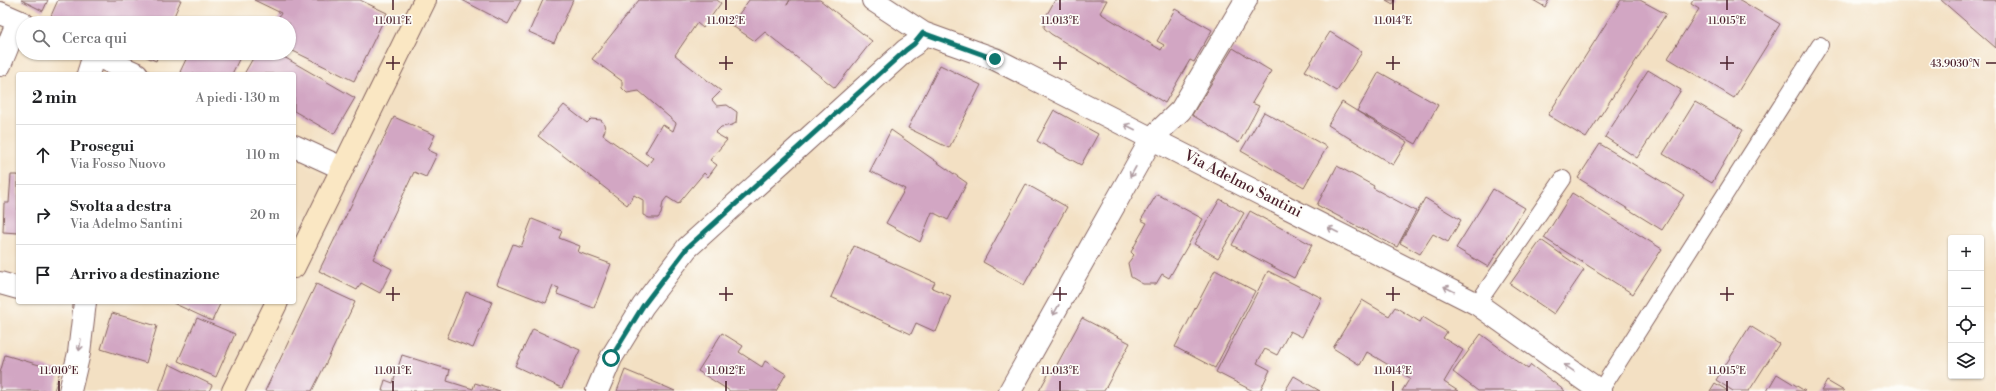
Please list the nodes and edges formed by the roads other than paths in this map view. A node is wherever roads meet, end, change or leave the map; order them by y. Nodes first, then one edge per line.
1 (425, 0) edge
2 (873, 0) edge
3 (1246, 0) edge
4 (14, 19) edge
5 (923, 33) junction
6 (1820, 45) dead end
7 (90, 61) edge
8 (0, 65) edge
9 (130, 72) edge
10 (1152, 138) junction
11 (296, 147) edge
12 (342, 168) junction
13 (1564, 179) dead end
14 (296, 263) edge
15 (0, 283) edge
16 (16, 287) edge
17 (80, 304) edge
18 (276, 304) edge
19 (1477, 304) junction
20 (70, 391) edge
21 (233, 391) edge
22 (597, 391) edge
23 (1010, 391) edge
24 (1600, 391) edge

1 - 12 main road
2 - 5 street, Via Adelmo Santini
3 - 10 street
4 - 8 street
10 -> 5 street, Via Adelmo Santini
5 - 22 street
6 - 24 lane
7 - 9 street
19 -> 10 street, Via Adelmo Santini
10 -> 23 street
11 - 12 street
12 - 14 main road
13 - 19 lane
15 - 16 street
17 -> 20 street
18 - 21 main road
24 -> 19 street, Via Adelmo Santini

